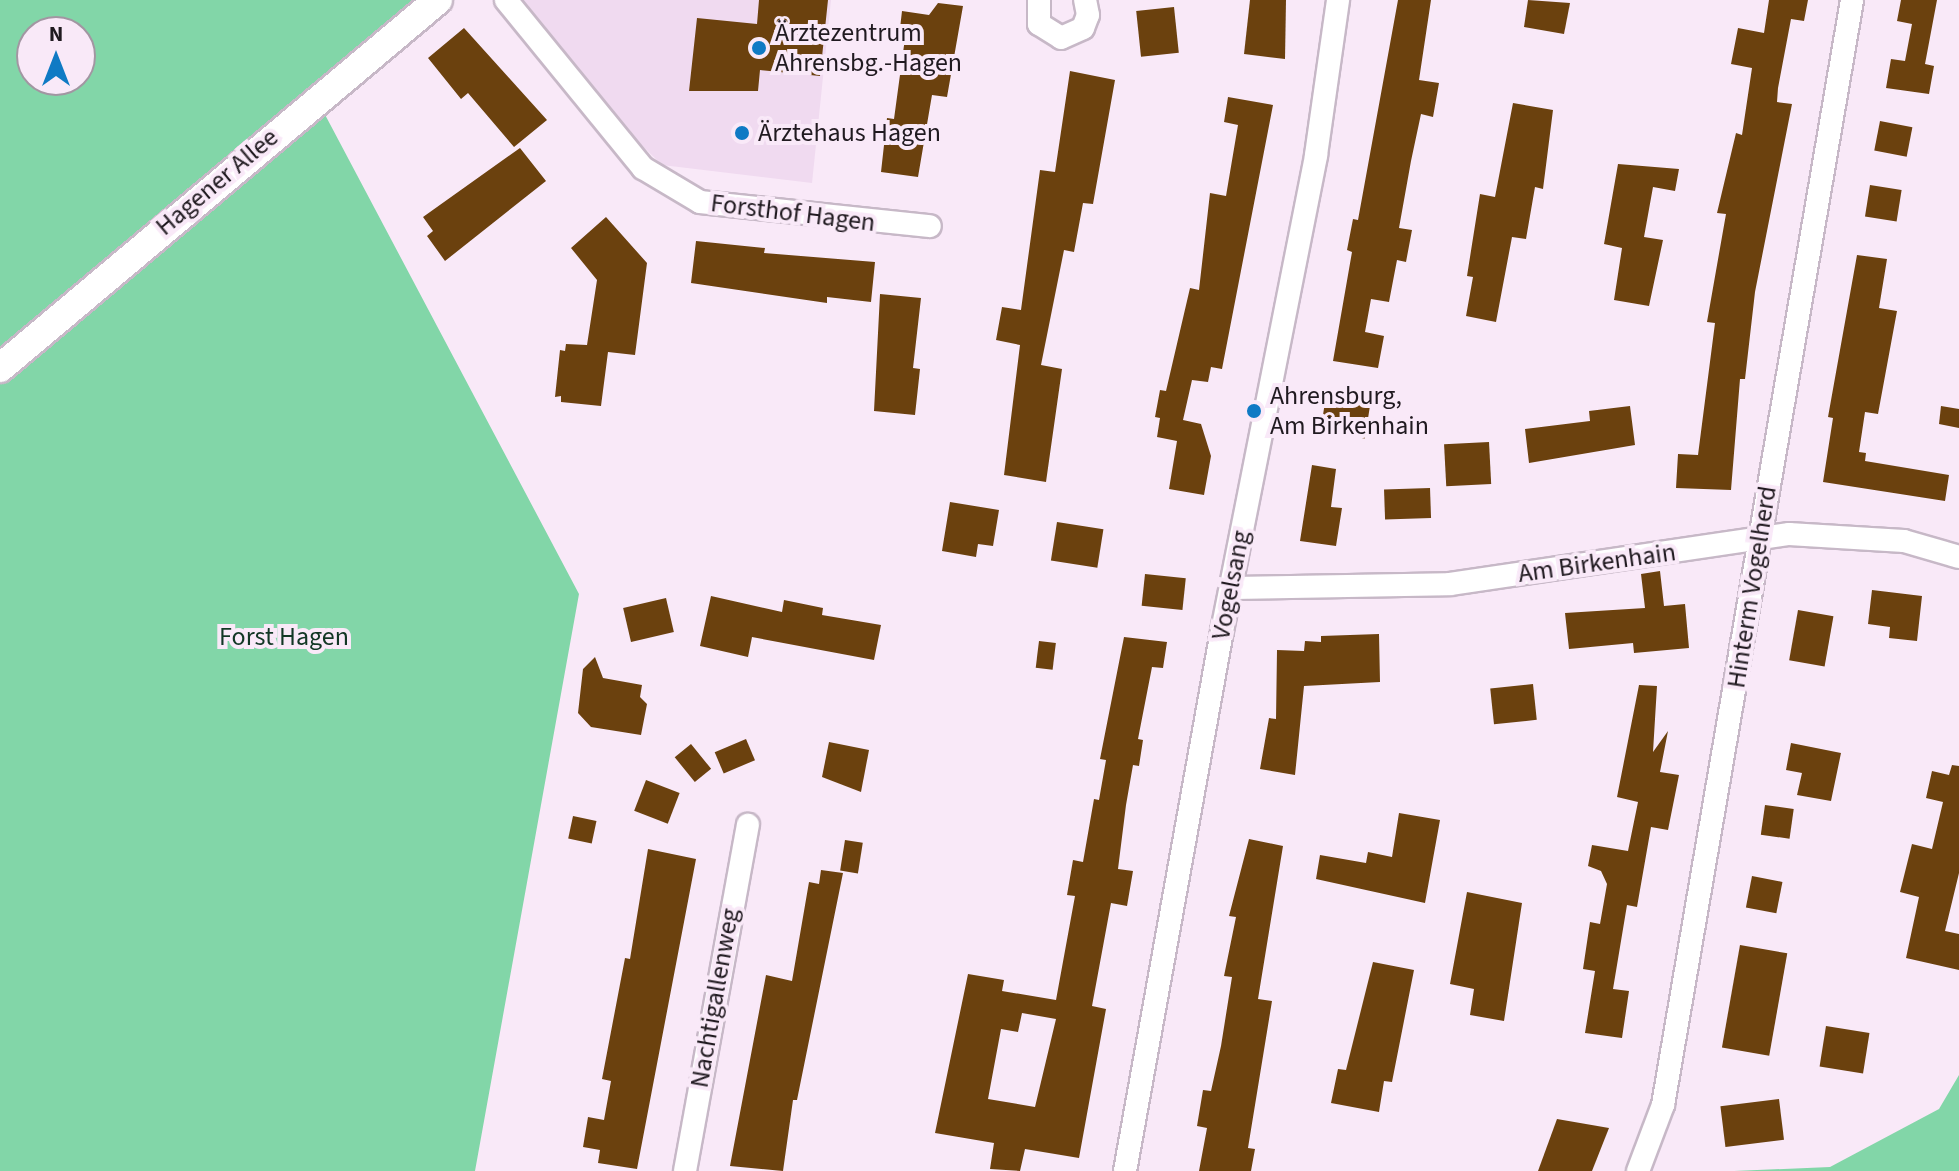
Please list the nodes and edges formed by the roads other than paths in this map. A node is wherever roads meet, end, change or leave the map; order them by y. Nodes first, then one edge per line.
1 (438, 0) edge
2 (506, 0) edge
3 (1039, 0) edge
4 (1085, 0) edge
5 (1338, 0) edge
6 (1852, 0) edge
7 (930, 226) dead end
8 (0, 368) edge
9 (1760, 541) junction
10 (1959, 557) edge
11 (1231, 588) junction
12 (748, 825) dead end
13 (685, 1171) edge
14 (1125, 1171) edge
15 (1638, 1171) edge

1 - 8 street, Hagener Allee
2 - 7 street, Forsthof Hagen
3 - 4 street
5 - 11 street, Vogelsang
6 - 9 street, Hinterm Vogelherd
9 - 10 street, Am Birkenhain
9 - 11 street, Am Birkenhain
9 - 15 street, Hinterm Vogelherd
11 - 14 street, Vogelsang
12 - 13 street, Nachtigallenweg

